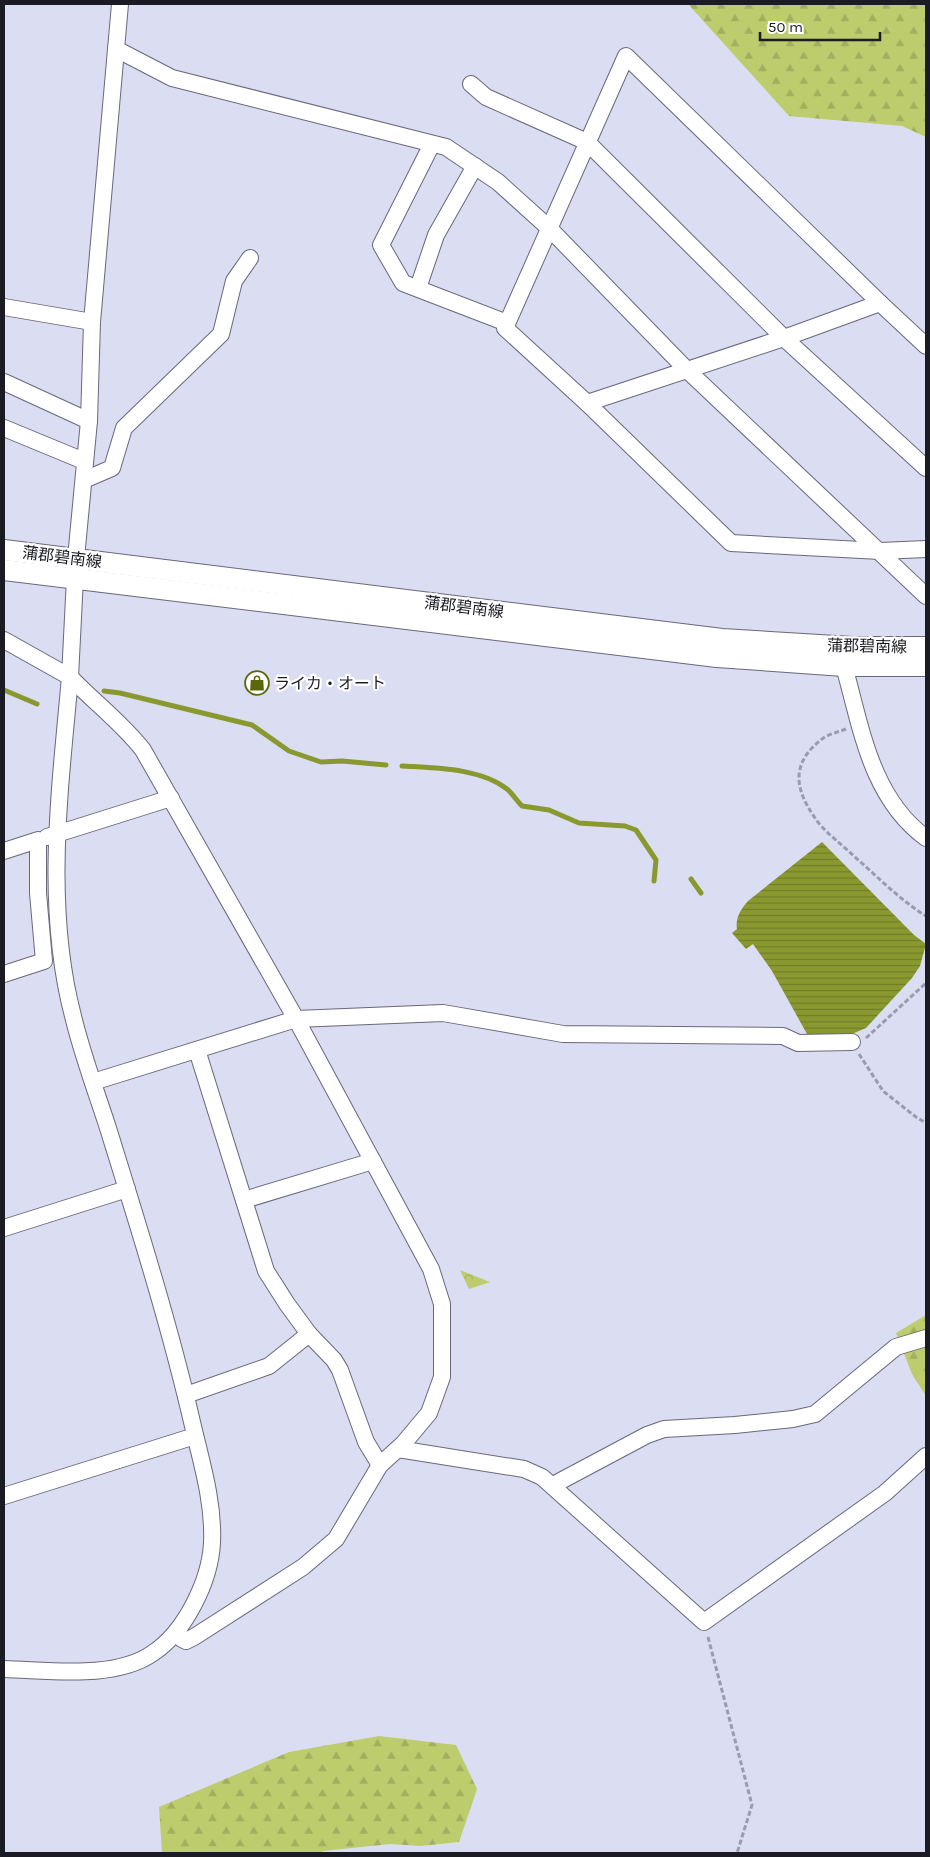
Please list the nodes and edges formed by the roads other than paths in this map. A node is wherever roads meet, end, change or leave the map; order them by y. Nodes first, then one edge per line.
1 (120, 4) edge
2 (116, 49) junction
3 (471, 84) dead end
4 (588, 142) junction
5 (432, 144) junction
6 (475, 166) junction
7 (549, 228) junction
8 (250, 258) dead end
9 (418, 288) junction
10 (880, 303) junction
11 (4, 307) edge
12 (92, 322) junction
13 (507, 323) junction
14 (784, 338) junction
15 (926, 346) edge
16 (686, 370) junction
17 (4, 382) edge
18 (587, 403) junction
19 (88, 421) junction
20 (4, 428) edge
21 (84, 461) junction
22 (926, 468) edge
23 (84, 480) junction
24 (926, 549) edge
25 (4, 550) edge
26 (880, 551) junction
27 (76, 558) junction
28 (4, 570) edge
29 (76, 579) junction
30 (926, 596) edge
31 (4, 640) edge
32 (926, 647) edge
33 (844, 666) junction
34 (926, 666) edge
35 (70, 677) junction
36 (171, 798) junction
37 (57, 834) junction
38 (926, 838) edge
39 (38, 840) junction
40 (4, 851) edge
41 (4, 974) edge
42 (296, 1019) junction
43 (852, 1042) road end
44 (197, 1050) junction
45 (93, 1082) junction
46 (372, 1161) junction
47 (127, 1189) junction
48 (244, 1200) junction
49 (4, 1228) edge
50 (309, 1334) junction
51 (926, 1338) edge
52 (186, 1395) junction
53 (195, 1436) junction
54 (398, 1448) junction
55 (926, 1456) edge
56 (380, 1465) junction
57 (553, 1485) junction
58 (4, 1496) edge
59 (177, 1631) junction
60 (4, 1669) edge

1 - 2 street
2 - 5 street
2 - 12 street
3 - 4 street
4 - 7 street
4 - 10 street
4 - 14 street
5 - 6 street
5 - 9 street
6 - 7 street
6 - 9 street
7 - 13 street
7 - 16 street
8 - 23 street
9 - 13 street
10 - 14 street
10 - 15 street
11 - 12 street
12 - 19 street
13 - 18 street
14 - 16 street
14 - 22 street
16 - 18 street
16 - 26 street
17 - 19 street
18 - 26 street
19 - 21 street
20 - 21 street
21 - 23 street
23 - 27 street
24 - 26 street
25 - 27 main road, 蒲郡碧南線
26 - 30 street
27 - 29 street
27 - 32 main road, 蒲郡碧南線
28 - 29 main road, 蒲郡碧南線
29 - 33 main road, 蒲郡碧南線
29 - 35 street
31 - 35 street
33 - 34 main road, 蒲郡碧南線
33 - 38 street
35 - 36 street
35 - 37 street
36 - 37 street
36 - 42 street
37 - 39 street
37 - 45 street
39 - 40 street
39 - 41 street
42 - 43 street
42 - 44 street
42 - 46 street
44 - 45 street
44 - 48 street
45 - 47 street
46 - 48 street
46 - 54 street
47 - 49 street
47 - 52 street
48 - 50 street
50 - 52 street
50 - 56 street
51 - 57 street
52 - 53 street
53 - 58 street
53 - 59 street
54 - 56 street
54 - 57 street
55 - 57 street
56 - 59 street
59 - 60 street

